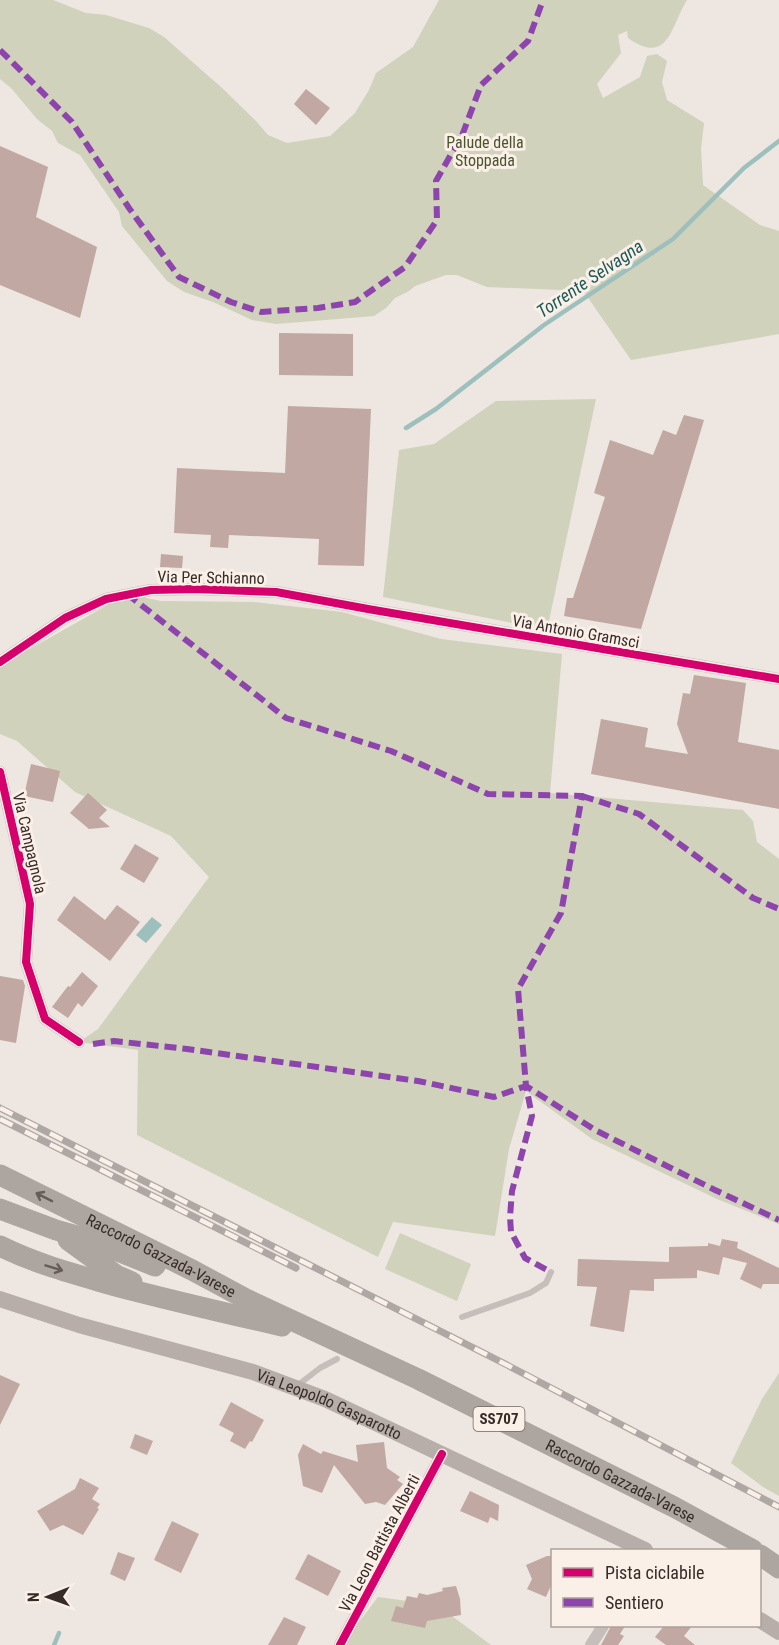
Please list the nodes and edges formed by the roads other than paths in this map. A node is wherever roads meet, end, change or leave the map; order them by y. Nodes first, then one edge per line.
1 (368, 609) joint
2 (0, 662) edge
3 (779, 678) edge
4 (0, 772) edge
5 (79, 1042) dead end
6 (0, 1175) edge
7 (0, 1209) edge
8 (56, 1230) junction
9 (0, 1246) edge
10 (551, 1272) dead end
11 (0, 1299) edge
12 (246, 1299) junction
13 (462, 1317) dead end
14 (262, 1322) junction
15 (322, 1336) junction
16 (337, 1359) dead end
17 (295, 1387) junction
18 (442, 1454) junction
19 (641, 1549) edge
20 (750, 1549) edge
21 (761, 1556) edge
22 (779, 1568) edge
23 (761, 1621) edge
24 (602, 1627) edge
25 (779, 1632) edge
26 (340, 1645) edge
27 (591, 1645) edge

1 - 2 street, Via Per Schianno
1 - 3 street, Via Antonio Gramsci
4 - 5 street, Via Campagnola
12 -> 6 highway, Raccordo Gazzada-Varese / SS707
7 - 8 highway
8 - 12 highway
8 - 14 highway
9 -> 14 highway, Raccordo Gazzada-Varese / SS707
10 - 13 lane
11 - 17 main road, Via Leopoldo Gasparotto
12 - 15 highway, Raccordo Gazzada-Varese / SS707
14 - 15 highway, Raccordo Gazzada-Varese / SS707
15 - 20 highway, Raccordo Gazzada-Varese / SS707
16 - 17 lane
17 - 18 main road, Via Leopoldo Gasparotto
18 - 19 main road, Via Leopoldo Gasparotto
18 - 26 street, Via Leon Battista Alberti
21 - 22 highway
23 - 25 main road
24 - 27 street

